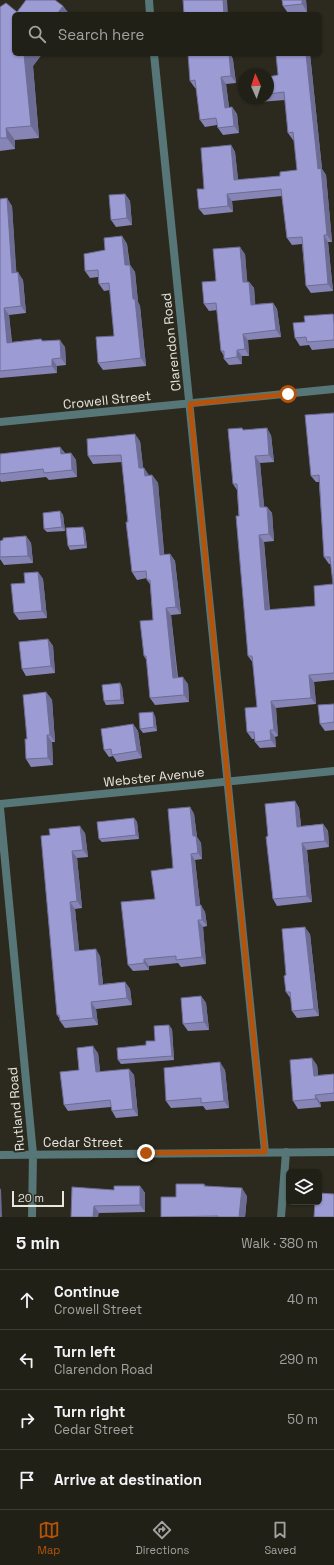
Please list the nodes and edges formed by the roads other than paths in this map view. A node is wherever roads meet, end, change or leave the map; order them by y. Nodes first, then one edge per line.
1 (149, 0) edge
2 (150, 12) edge
3 (154, 56) edge
4 (334, 389) edge
5 (190, 404) junction
6 (0, 422) edge
7 (334, 772) edge
8 (227, 782) junction
9 (0, 804) edge
10 (0, 808) edge
11 (265, 1152) junction
12 (286, 1152) junction
13 (334, 1152) edge
14 (33, 1154) junction
15 (0, 1155) edge
16 (32, 1217) edge
17 (281, 1217) edge

1 - 2 street
3 - 5 street, Clarendon Road
4 - 5 street, Crowell Street
5 - 6 street, Crowell Street
5 - 8 street, Clarendon Road
7 - 8 street, Webster Avenue
8 - 9 street, Webster Avenue
8 - 11 street, Clarendon Road
10 - 14 street, Rutland Road
11 - 12 street, Cedar Street
11 - 14 street, Cedar Street
12 - 13 street, Cedar Street
12 - 17 street
14 - 15 street, Cedar Street
14 - 16 street, Rutland Road

